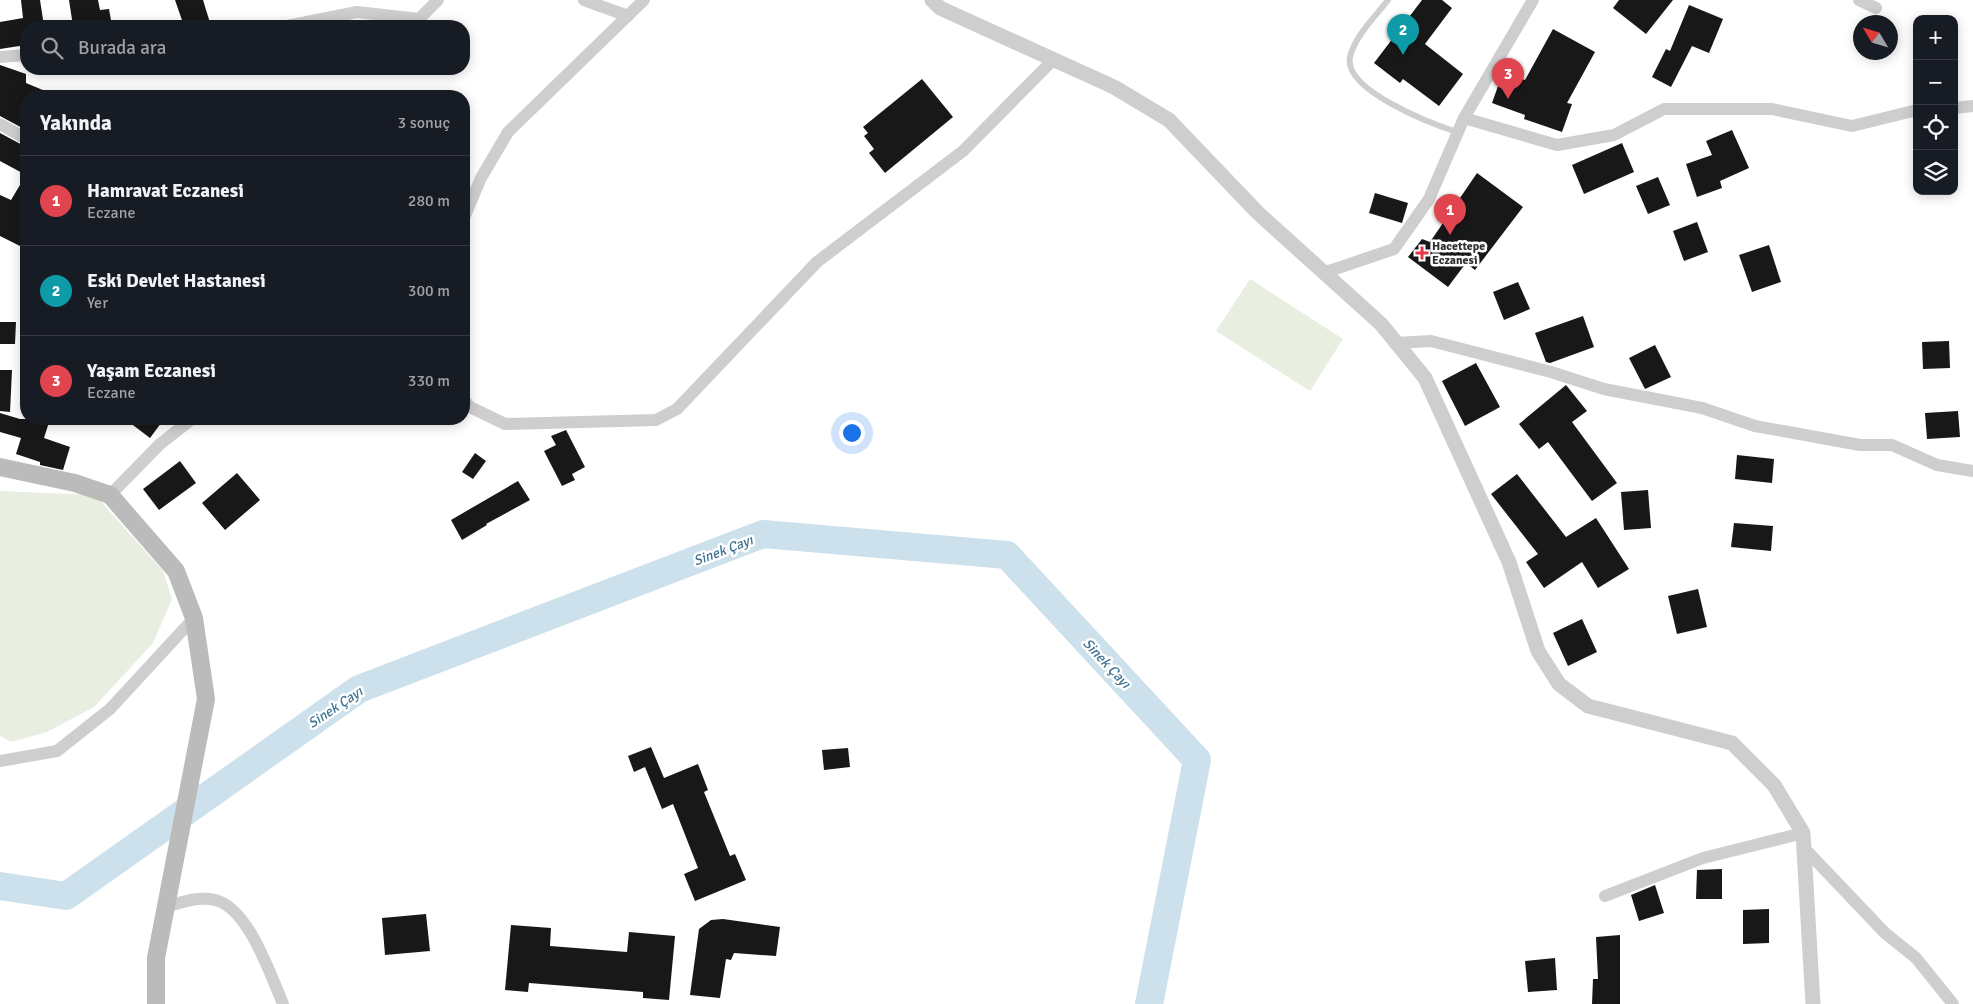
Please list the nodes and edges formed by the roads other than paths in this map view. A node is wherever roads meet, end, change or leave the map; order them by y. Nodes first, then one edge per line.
1 (438, 0) edge
2 (584, 0) edge
3 (644, 0) edge
4 (932, 0) edge
5 (1388, 0) edge
6 (1533, 0) edge
7 (1859, 0) edge
8 (1876, 8) dead end
9 (628, 16) junction
10 (317, 20) edge
11 (20, 55) edge
12 (0, 57) edge
13 (1053, 60) junction
14 (1973, 106) edge
15 (1958, 108) edge
16 (1913, 111) edge
17 (1464, 118) junction
18 (0, 124) edge
19 (1457, 132) junction
20 (20, 136) edge
21 (470, 204) edge
22 (1326, 272) junction
23 (1396, 343) junction
24 (470, 407) edge
25 (184, 425) edge
26 (0, 466) edge
27 (1973, 471) edge
28 (110, 494) junction
29 (194, 618) junction
30 (0, 761) edge
31 (1803, 833) junction
32 (1804, 848) junction
33 (1605, 896) dead end
34 (168, 899) junction
35 (156, 1004) edge
36 (283, 1004) edge
37 (1813, 1004) edge
38 (1953, 1004) edge

1 - 10 street
2 - 9 street
3 - 9 street
4 - 13 street
5 - 19 lane
6 - 17 street
7 - 8 street
9 - 21 street
11 - 12 street
13 - 22 street
13 - 24 street
14 - 15 street
16 - 17 street
17 - 19 street
18 - 20 street
19 - 22 street
22 - 23 street
23 - 27 street
23 - 31 street
25 - 28 street
26 - 28 main road
28 - 29 main road
29 - 30 street
29 - 34 main road
31 - 32 street
31 - 33 street
32 - 37 street
32 - 38 street
34 - 35 main road
34 - 36 street

